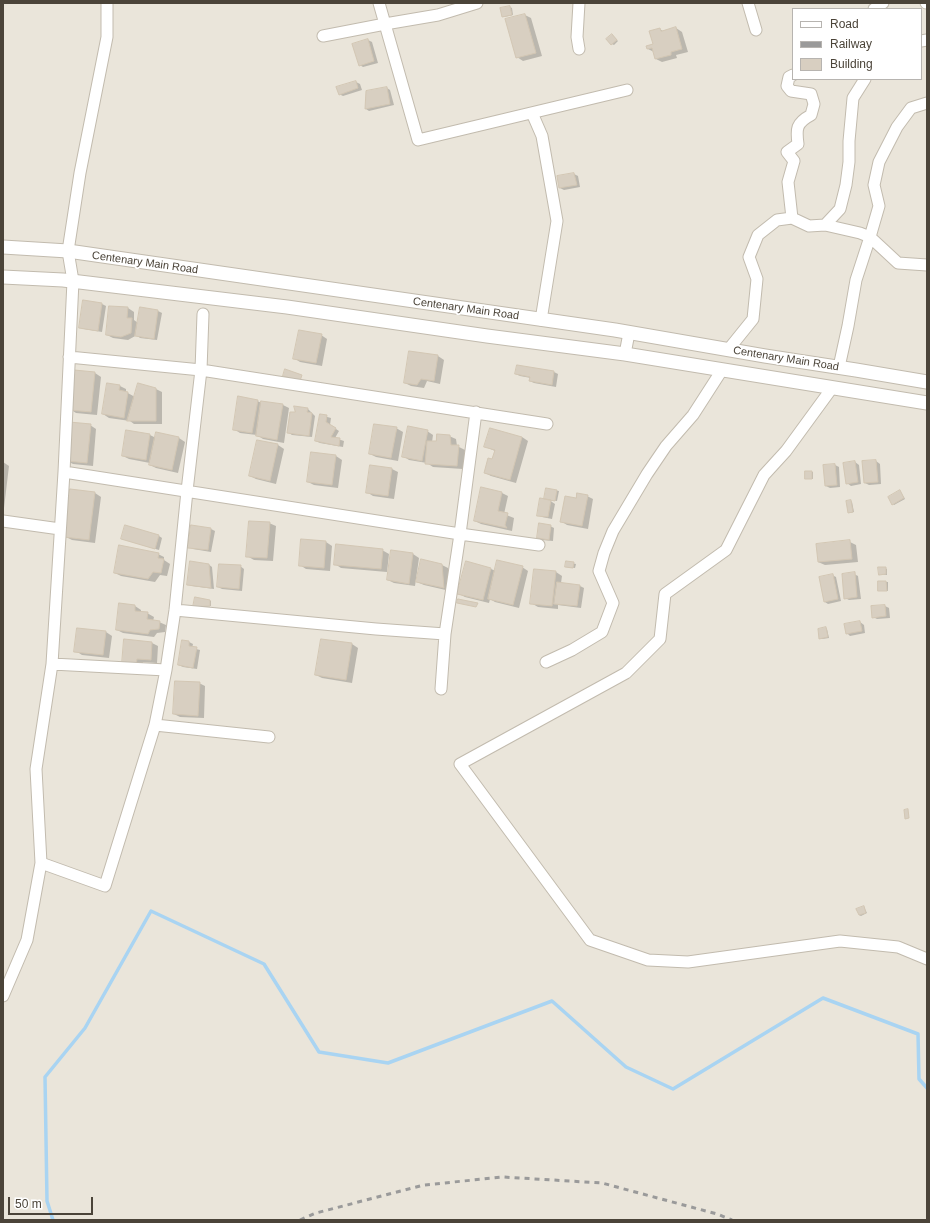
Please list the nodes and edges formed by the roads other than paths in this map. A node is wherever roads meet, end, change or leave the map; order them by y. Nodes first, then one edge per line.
1 (107, 3) edge
2 (379, 3) edge
3 (477, 3) edge
4 (579, 3) edge
5 (748, 3) edge
6 (385, 24) junction
7 (756, 30) dead end
8 (324, 36) dead end
9 (579, 50) dead end
10 (792, 76) edge
11 (864, 80) edge
12 (627, 90) dead end
13 (927, 103) edge
14 (532, 113) junction
15 (792, 218) junction
16 (825, 224) junction
17 (870, 237) junction
18 (3, 248) edge
19 (68, 251) junction
20 (927, 265) edge
21 (3, 277) edge
22 (73, 281) junction
23 (203, 314) dead end
24 (541, 320) junction
25 (630, 333) junction
26 (728, 350) junction
27 (625, 354) junction
28 (69, 357) junction
29 (839, 367) junction
30 (202, 370) junction
31 (722, 370) junction
32 (927, 382) edge
33 (832, 388) junction
34 (927, 403) edge
35 (476, 412) junction
36 (547, 424) dead end
37 (64, 472) junction
38 (187, 491) junction
39 (3, 521) edge
40 (60, 529) junction
41 (460, 534) junction
42 (539, 545) dead end
43 (175, 610) junction
44 (445, 634) junction
45 (546, 662) dead end
46 (52, 664) junction
47 (166, 670) junction
48 (441, 689) dead end
49 (155, 725) junction
50 (269, 737) dead end
51 (41, 863) junction
52 (927, 959) edge
53 (3, 996) edge

1 - 19 street
2 - 6 street
3 - 6 street
4 - 9 street
5 - 7 street
6 - 8 street
6 - 14 street
10 - 15 street
11 - 16 street
12 - 14 street
13 - 17 street
14 - 24 street
15 - 16 street
15 - 26 street
16 - 17 street
17 - 20 street
17 - 29 street
18 - 19 street, Centenary Main Road
19 - 22 street
19 - 24 street, Centenary Main Road
21 - 22 street, Centenary Main Road
22 - 27 street, Centenary Main Road
22 - 28 street
23 - 30 street
24 - 25 street, Centenary Main Road
25 - 26 street, Centenary Main Road
25 - 27 street
26 - 29 street, Centenary Main Road
27 - 31 street, Centenary Main Road
28 - 30 street
28 - 37 street
29 - 32 street, Centenary Main Road
30 - 35 street
30 - 38 street
31 - 33 street, Centenary Main Road
31 - 45 street
33 - 34 street, Centenary Main Road
33 - 52 street
35 - 36 street
35 - 41 street
37 - 38 street
37 - 40 street
38 - 41 street
38 - 43 street
39 - 40 street
40 - 46 street
41 - 42 street
41 - 44 street
43 - 44 street
43 - 47 street
44 - 48 street
46 - 47 street
46 - 51 street
47 - 49 street
49 - 50 street
49 - 51 street
51 - 53 street

